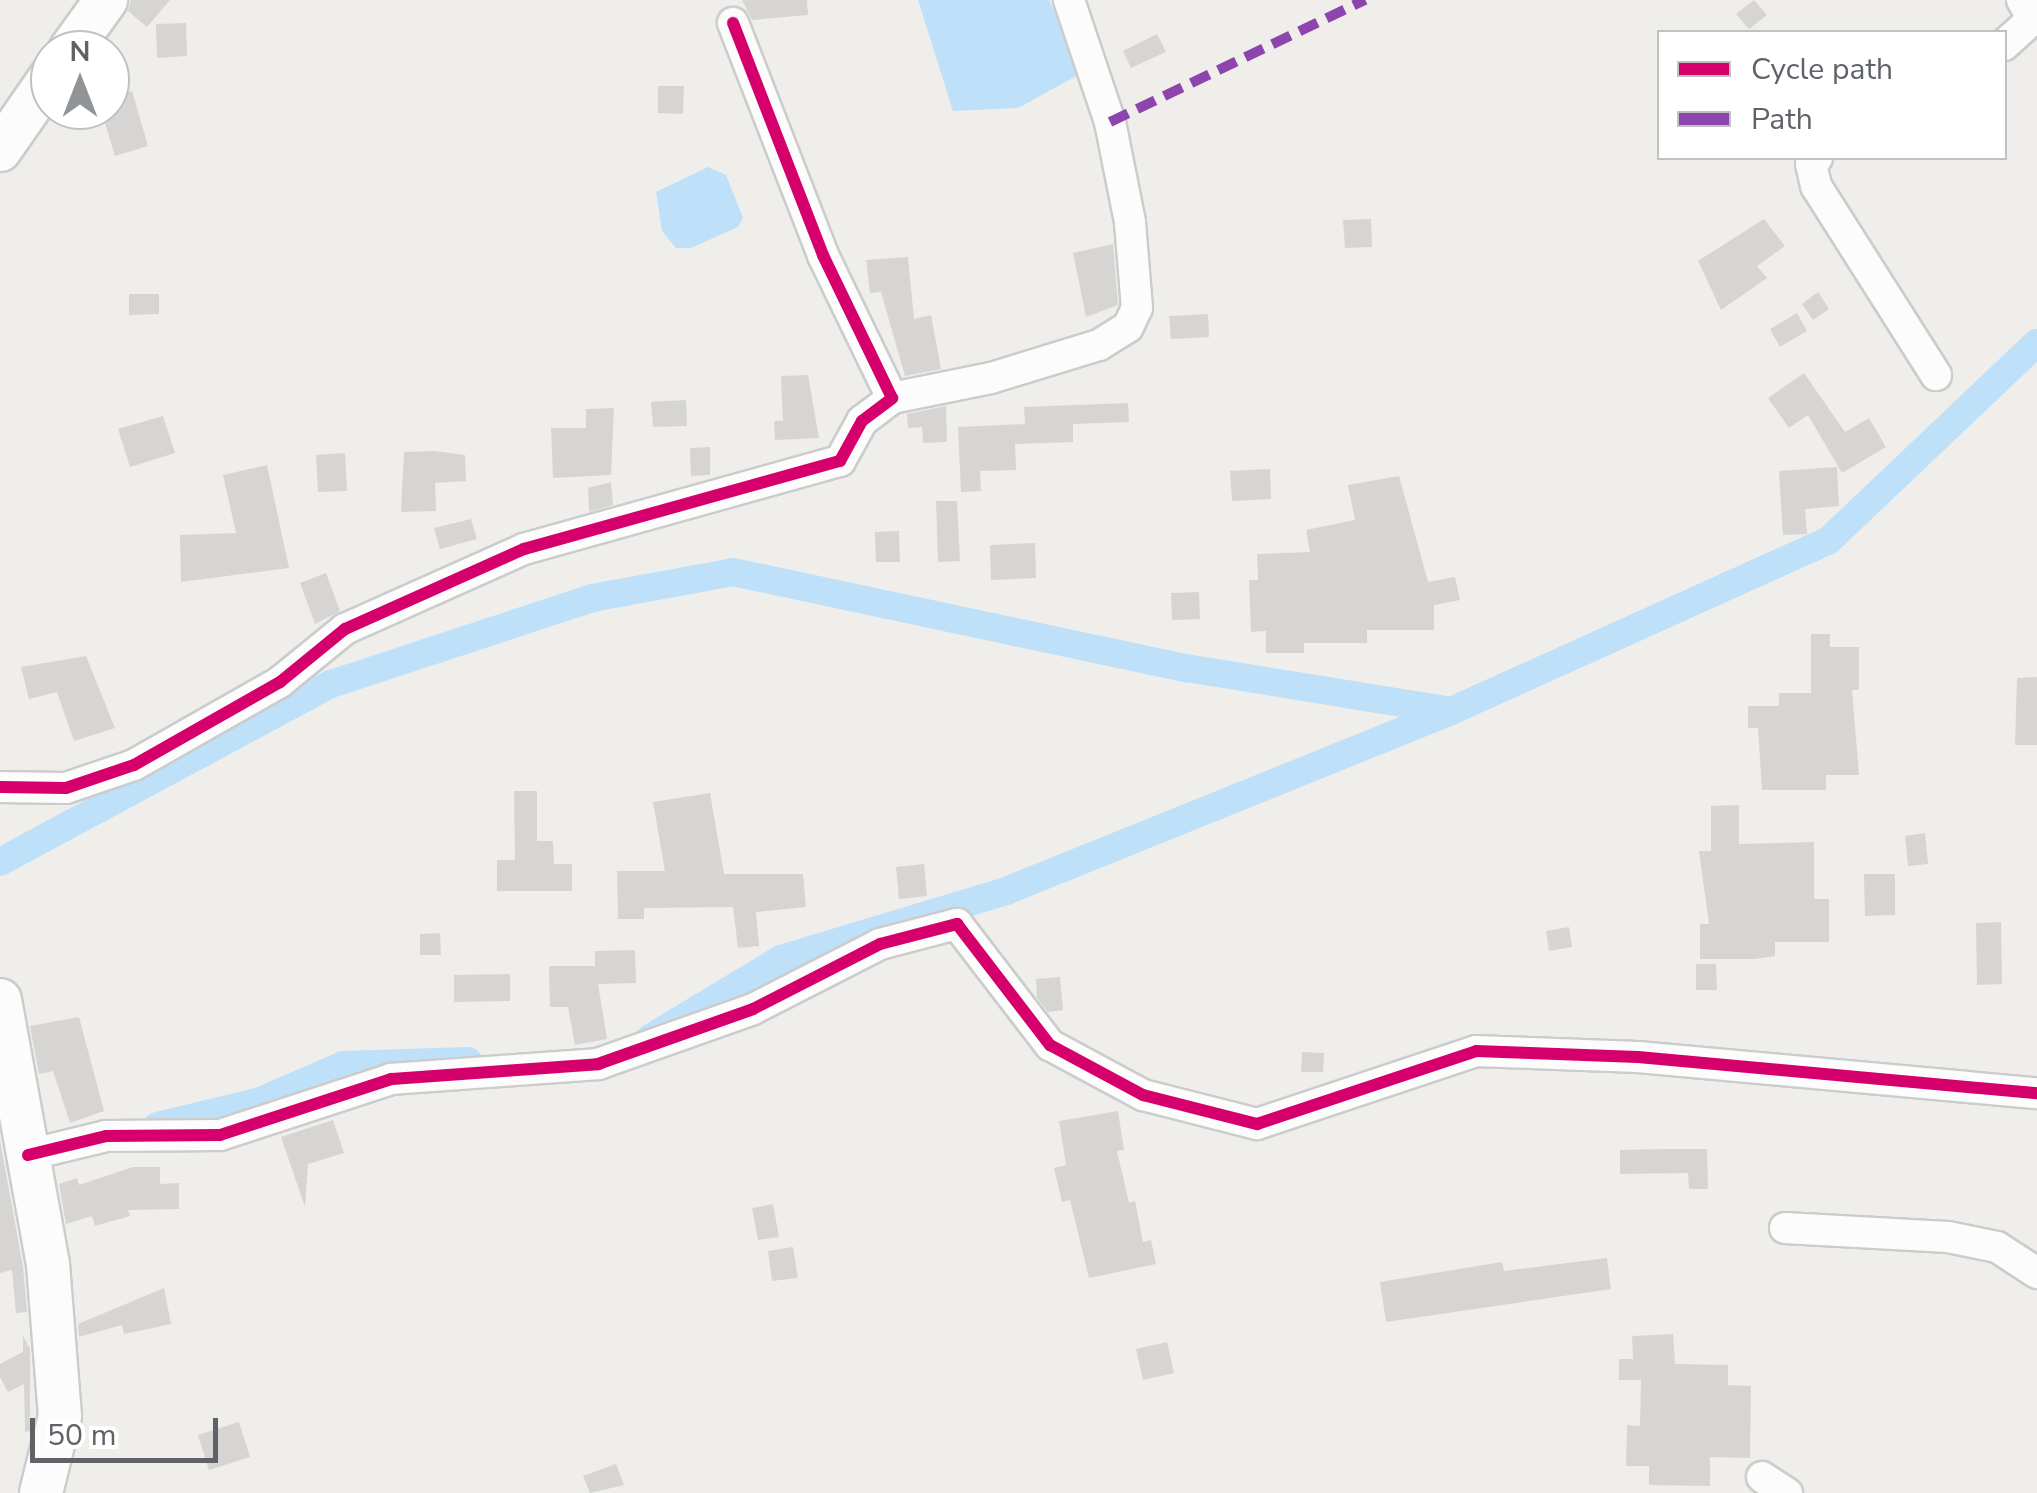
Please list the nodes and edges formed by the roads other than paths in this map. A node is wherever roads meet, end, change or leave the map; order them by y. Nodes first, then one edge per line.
1 (106, 0) edge
2 (1070, 0) edge
3 (2022, 0) edge
4 (732, 22) dead end
5 (84, 30) edge
6 (2007, 42) edge
7 (30, 107) edge
8 (0, 150) edge
9 (1815, 160) edge
10 (1936, 375) dead end
11 (892, 398) junction
12 (0, 787) edge
13 (0, 1000) edge
14 (2037, 1092) edge
15 (28, 1156) junction
16 (1785, 1228) dead end
17 (2037, 1273) edge
18 (42, 1493) edge

1 - 5 main road
2 - 11 street
3 - 6 street
4 - 11 street
7 - 8 main road
9 - 10 street
11 - 12 street
13 - 15 main road
14 - 15 street
15 - 18 main road
16 - 17 street

